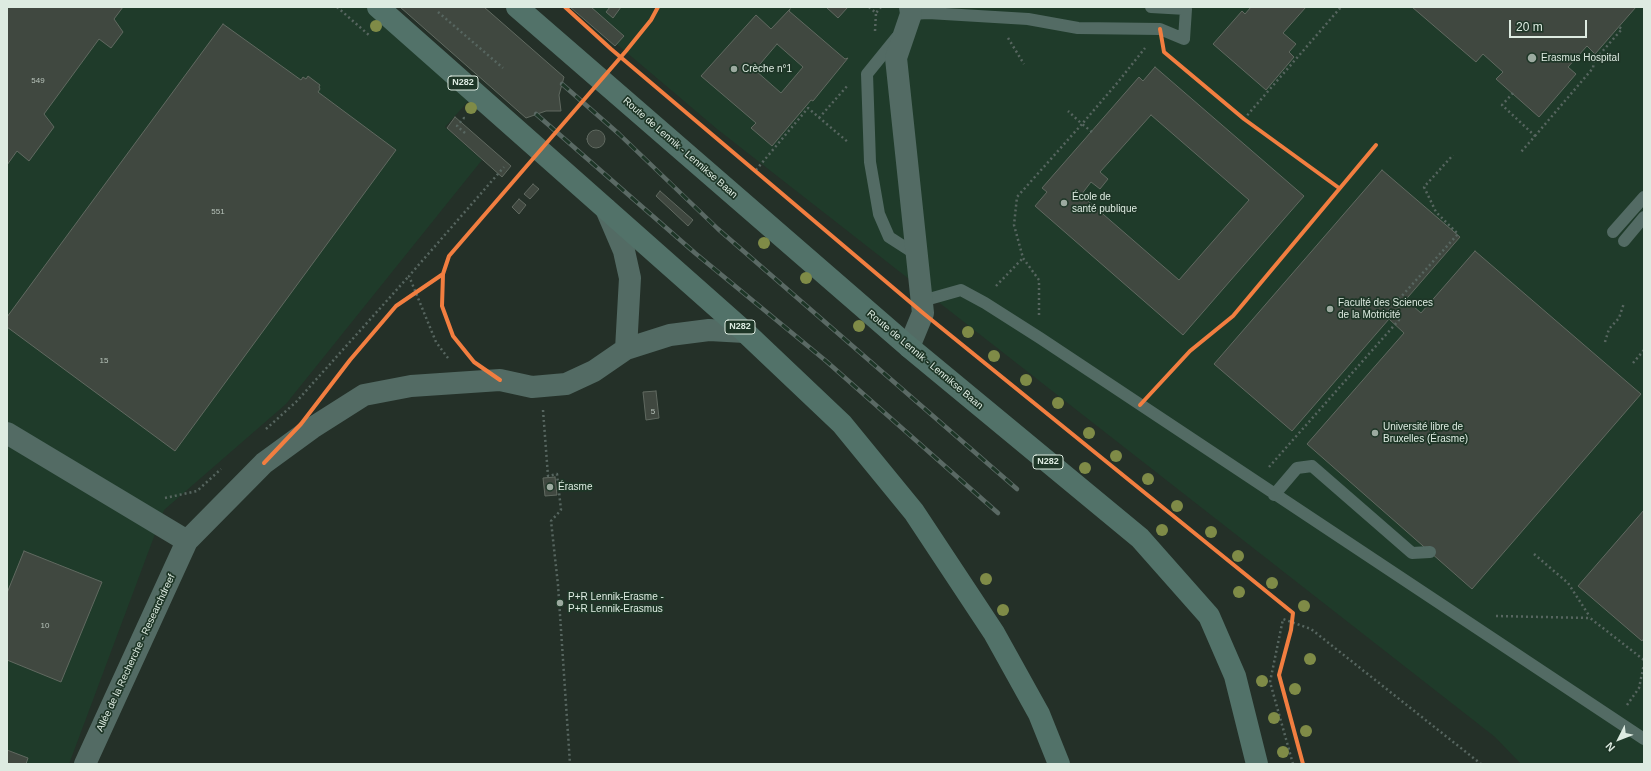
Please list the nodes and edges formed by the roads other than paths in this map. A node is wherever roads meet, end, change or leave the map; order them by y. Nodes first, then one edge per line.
1 (378, 7) edge
2 (517, 7) edge
3 (1151, 7) edge
4 (909, 16) edge
5 (1644, 197) edge
6 (606, 209) junction
7 (1644, 217) edge
8 (1613, 232) dead end
9 (1624, 241) dead end
10 (917, 255) junction
11 (922, 301) junction
12 (745, 332) junction
13 (909, 347) junction
14 (626, 349) junction
15 (7, 433) edge
16 (1274, 495) junction
17 (188, 541) junction
18 (1430, 552) dead end
19 (1644, 739) edge
20 (85, 764) edge
21 (1059, 764) edge
22 (1257, 764) edge

1 - 6 main road, N282
2 - 13 main road, Route de Lennik - Lennikse Baan / N282
3 - 4 lane
4 - 10 street
4 - 10 lane
5 - 8 lane
6 - 12 main road, N282
6 - 14 street
7 - 9 lane
10 - 11 street
11 - 13 street
11 - 16 lane
12 - 14 street, Allée de la Recherche - Researchdreef
12 - 21 main road, N282
13 - 22 main road, Route de Lennik - Lennikse Baan / N282
14 - 17 street, Allée de la Recherche - Researchdreef
15 - 17 street
16 - 18 lane
16 - 19 lane
17 - 20 street, Allée de la Recherche - Researchdreef

